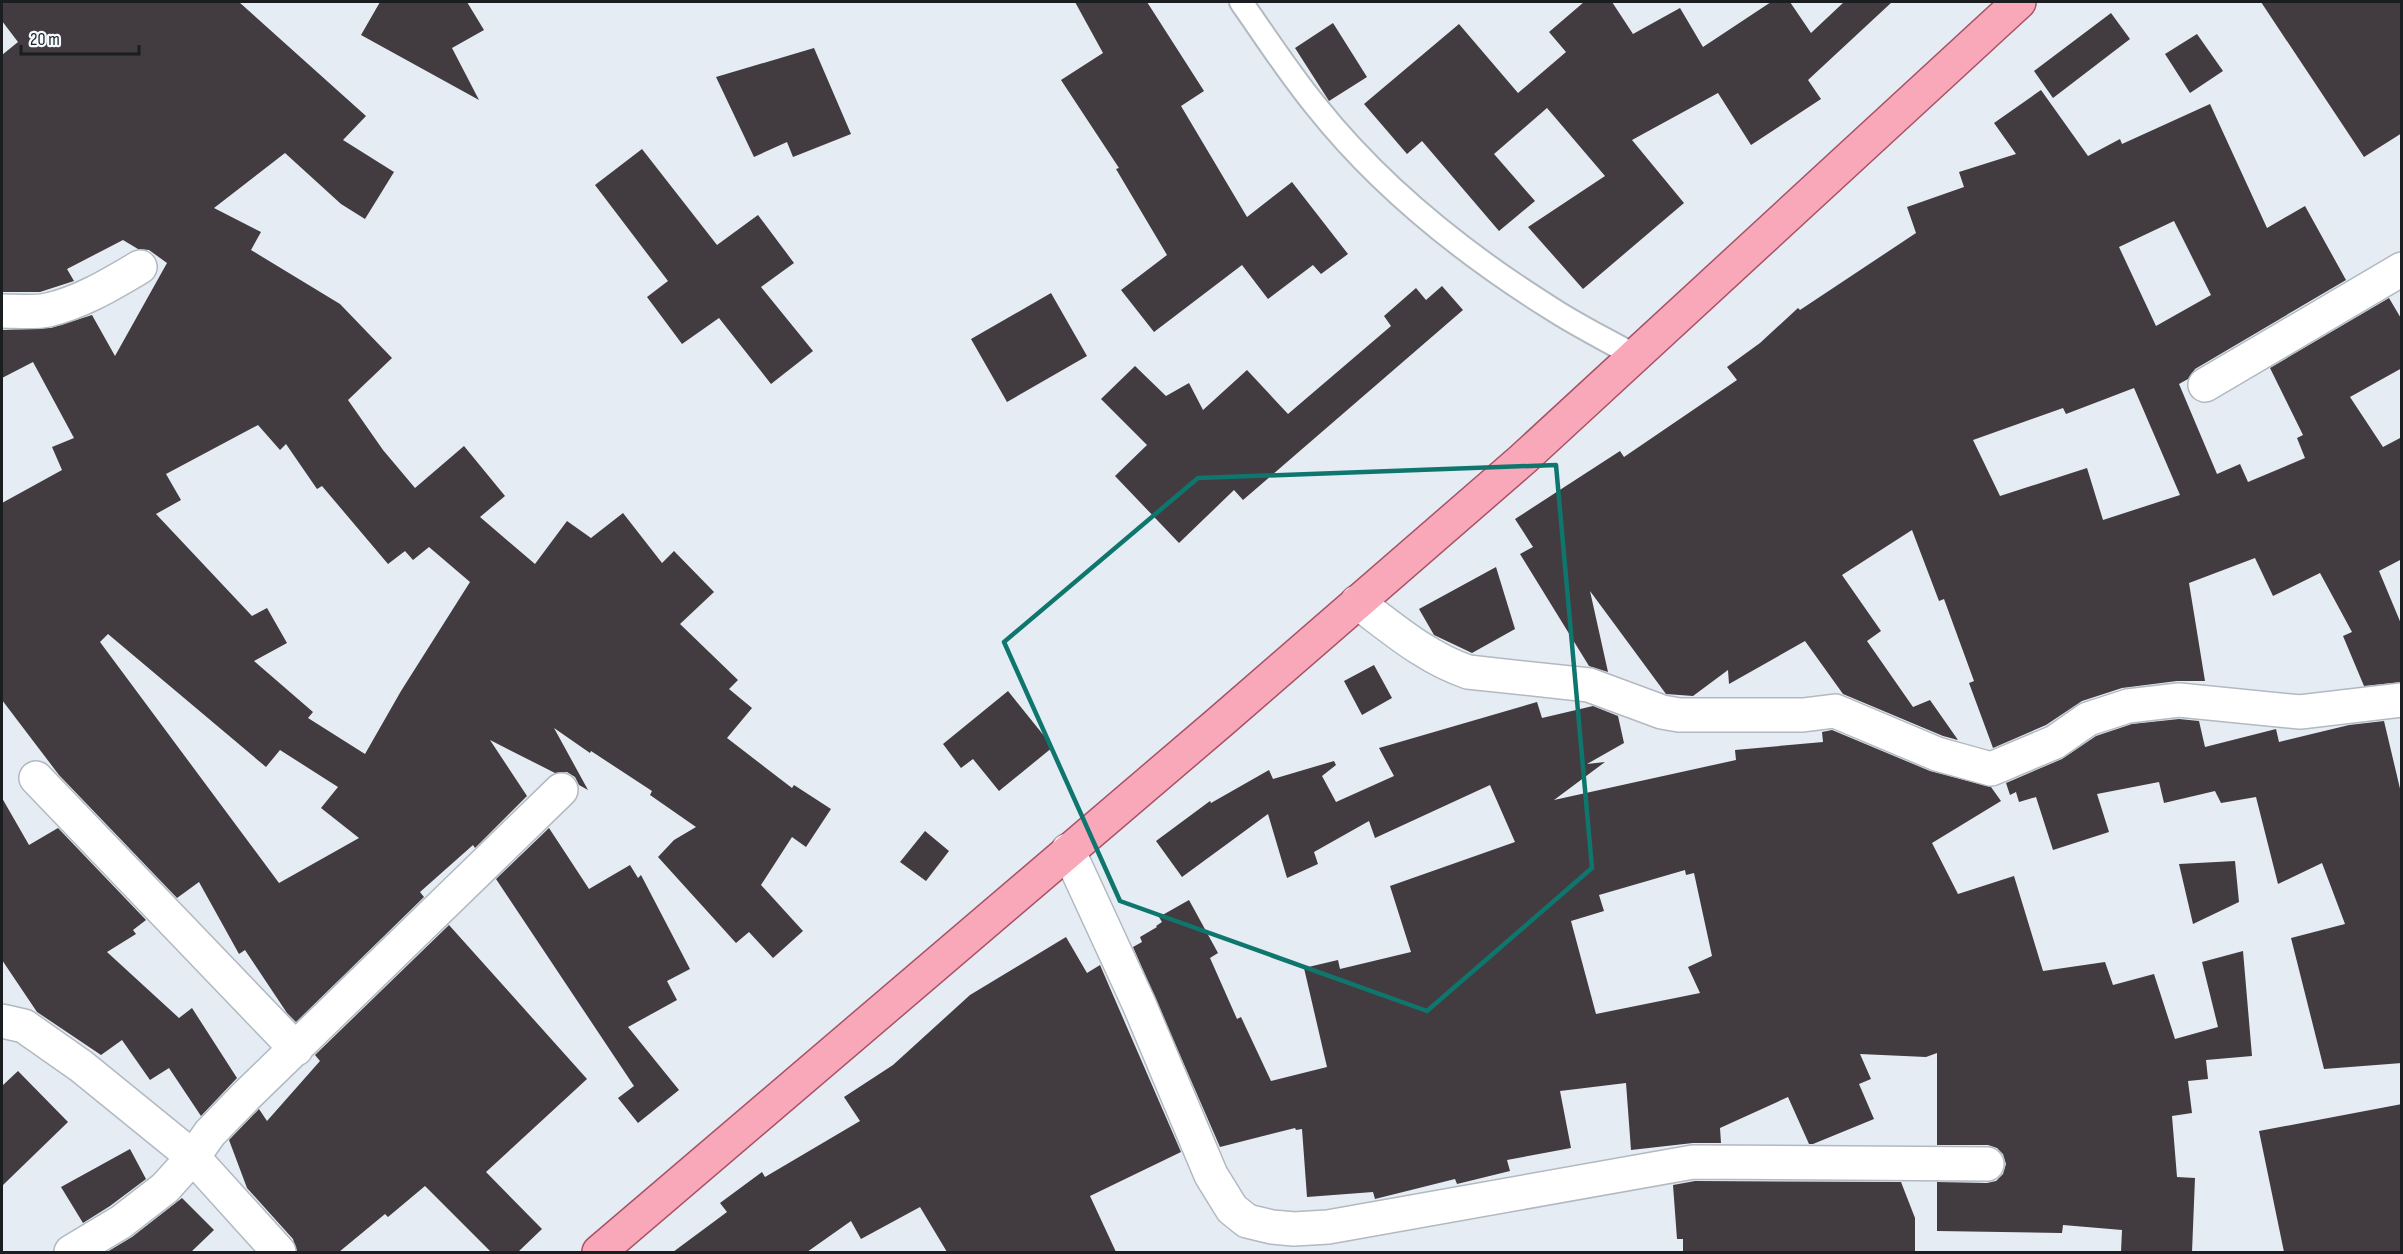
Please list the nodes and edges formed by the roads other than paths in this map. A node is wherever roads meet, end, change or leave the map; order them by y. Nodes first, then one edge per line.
1 (1240, 2) edge
2 (2019, 2) edge
3 (140, 267) dead end
4 (2402, 269) edge
5 (2, 311) edge
6 (1635, 356) junction
7 (2205, 385) dead end
8 (1357, 602) junction
9 (2402, 700) edge
10 (36, 778) dead end
11 (561, 790) dead end
12 (1068, 850) junction
13 (2, 1021) edge
14 (296, 1048) junction
15 (193, 1158) junction
16 (1987, 1164) dead end
17 (71, 1252) edge
18 (279, 1252) edge
19 (599, 1252) edge

1 - 6 lane
2 - 6 main road
3 - 5 street
4 - 7 street
6 - 8 main road
8 - 9 street
8 - 12 main road
10 - 14 street
11 - 14 street
12 - 16 street
12 - 19 main road
13 - 15 street
14 - 15 street
15 - 17 street
15 - 18 street

